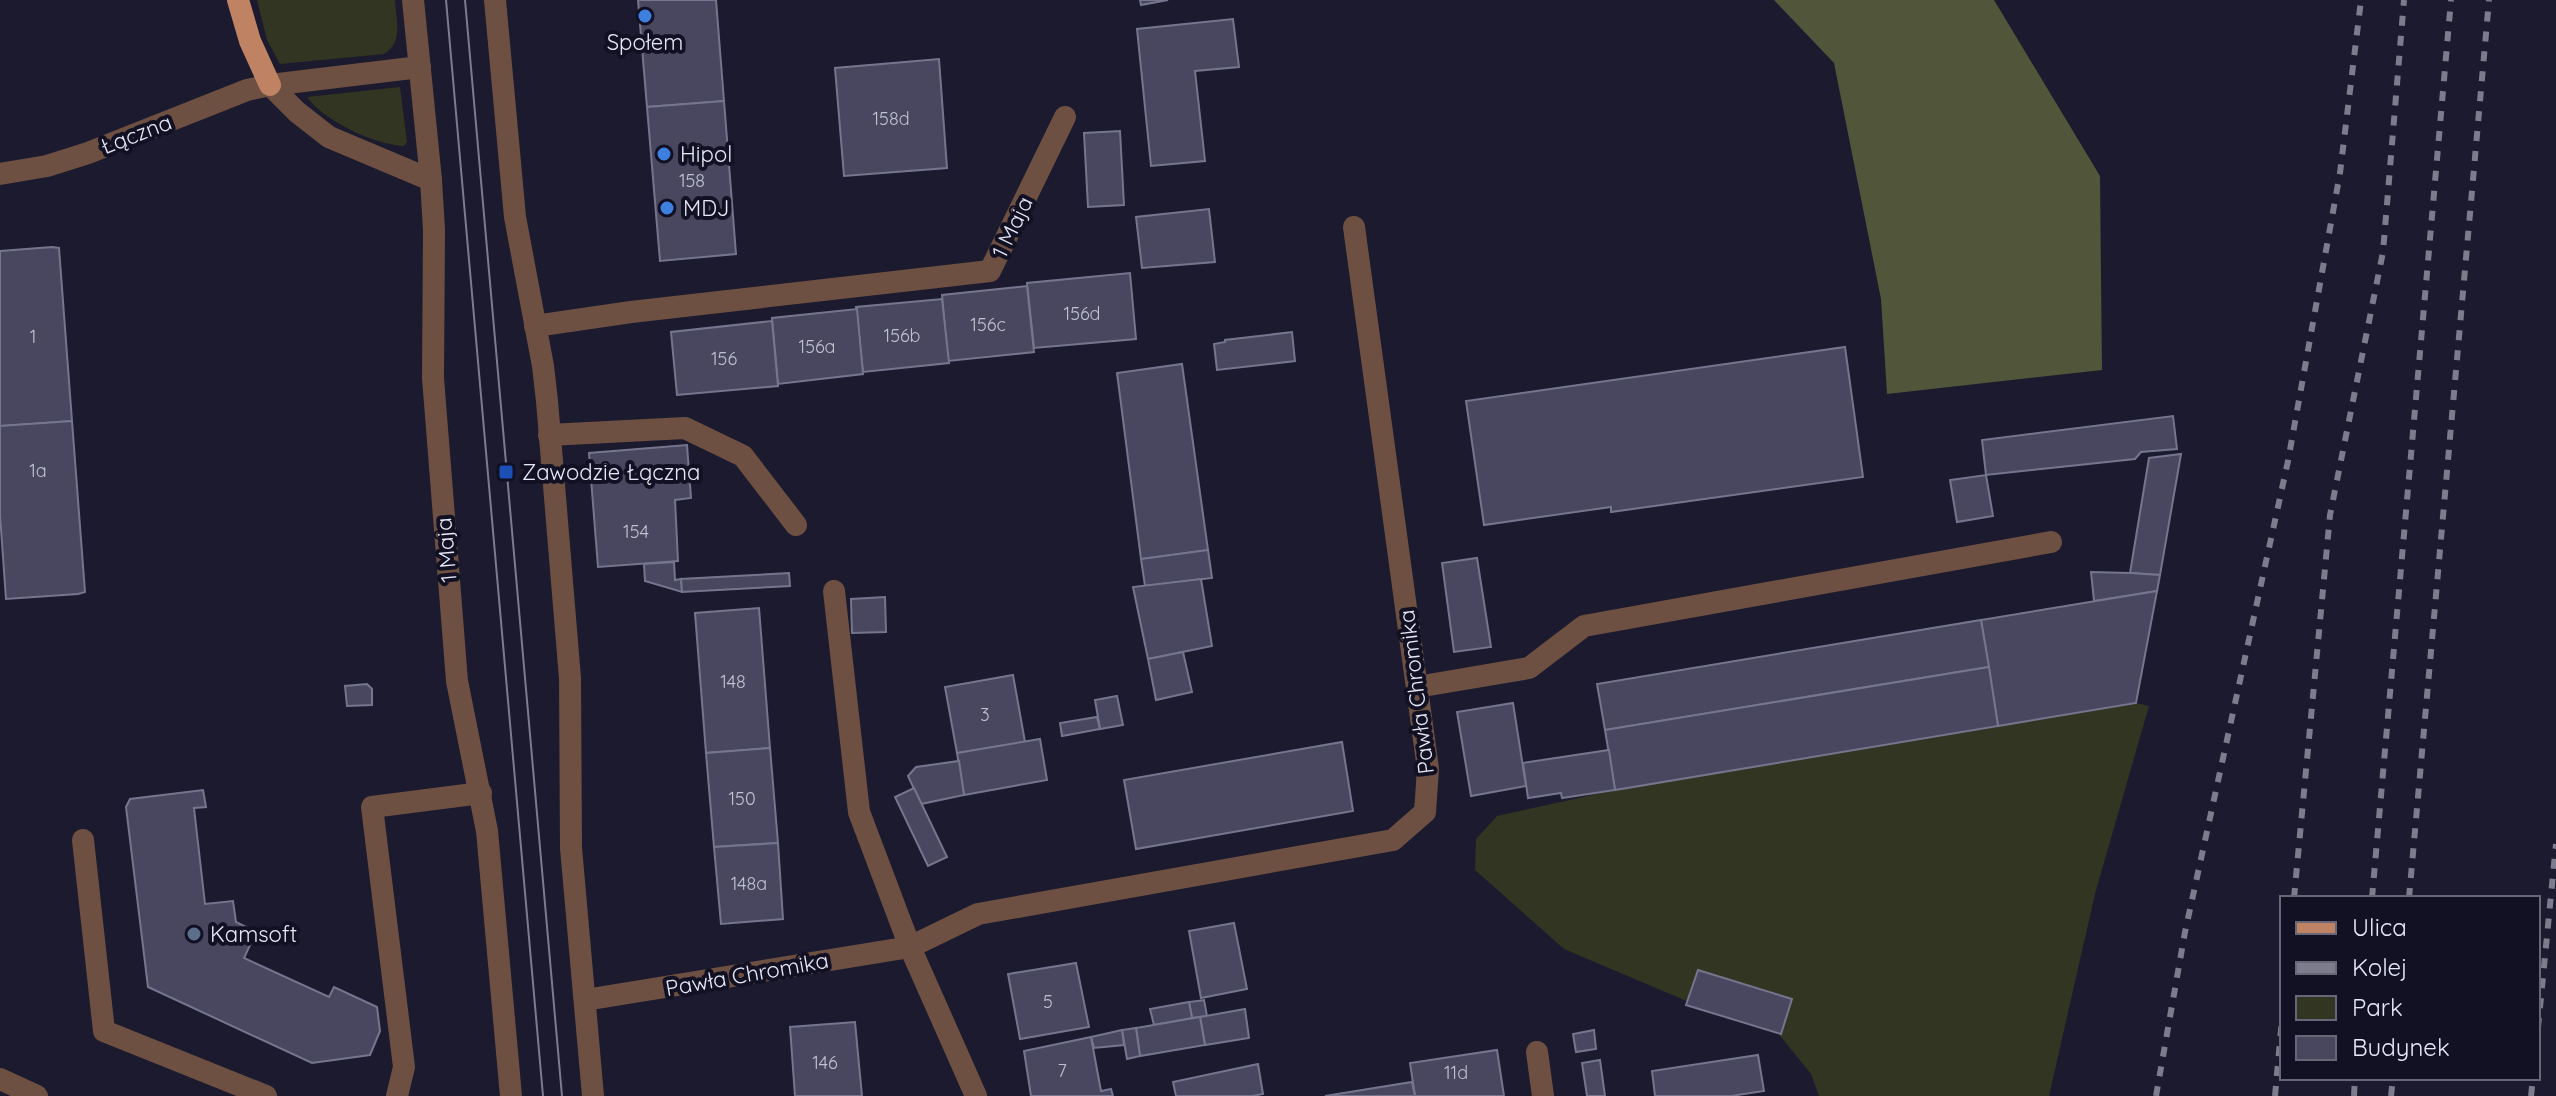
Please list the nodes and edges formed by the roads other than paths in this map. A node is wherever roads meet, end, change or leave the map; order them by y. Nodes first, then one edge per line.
1 (238, 0) edge
2 (413, 0) edge
3 (495, 0) edge
4 (420, 67) junction
5 (270, 85) junction
6 (1065, 117) dead end
7 (0, 174) edge
8 (431, 180) junction
9 (1354, 227) dead end
10 (535, 326) junction
11 (549, 435) junction
12 (796, 525) dead end
13 (2051, 542) dead end
14 (834, 591) dead end
15 (1417, 687) junction
16 (481, 793) junction
17 (83, 840) dead end
18 (910, 947) junction
19 (585, 1000) junction
20 (1537, 1052) dead end
21 (0, 1079) edge
22 (37, 1096) edge
23 (266, 1096) edge
24 (397, 1096) edge
25 (511, 1096) edge
26 (593, 1096) edge
27 (976, 1096) edge
28 (1543, 1096) edge

1 - 5 main road
2 - 4 street, 1 Maja
3 - 10 street
4 - 5 street, Łączna
4 - 8 street, 1 Maja
5 - 7 street, Łączna
5 - 8 street
6 - 10 street, 1 Maja
8 - 16 street, 1 Maja
9 - 15 street, Pawła Chromika
10 - 11 street
11 - 12 street
11 - 19 street
13 - 15 street
14 - 18 street
15 - 18 street, Pawła Chromika
16 - 24 street
16 - 25 street, 1 Maja
17 - 23 street
18 - 19 street, Pawła Chromika
18 - 27 street
19 - 26 street
20 - 28 street
21 - 22 street

